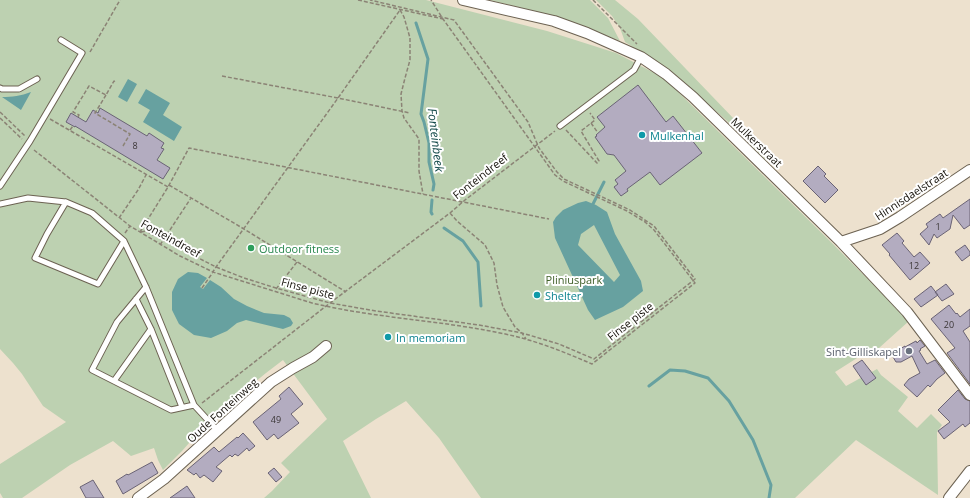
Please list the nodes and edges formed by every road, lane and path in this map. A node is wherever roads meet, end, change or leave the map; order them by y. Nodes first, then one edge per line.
1 (358, 0) edge
2 (370, 0) edge
3 (431, 0) edge
4 (463, 0) edge
5 (593, 0) edge
6 (400, 10) junction
7 (442, 17) junction
8 (443, 19) junction
9 (60, 40) dead end
10 (641, 56) junction
11 (222, 76) dead end
12 (37, 79) dead end
13 (116, 83) dead end
14 (0, 88) edge
15 (106, 95) junction
16 (338, 98) junction
17 (402, 111) junction
18 (0, 112) edge
19 (410, 113) dead end
20 (591, 114) dead end
21 (78, 117) dead end
22 (0, 118) edge
23 (50, 118) dead end
24 (591, 123) junction
25 (73, 126) dead end
26 (561, 126) junction
27 (70, 130) junction
28 (598, 133) dead end
29 (28, 143) junction
30 (537, 144) junction
31 (123, 146) dead end
32 (535, 146) junction
33 (288, 168) junction
34 (970, 170) edge
35 (146, 174) junction
36 (0, 186) edge
37 (168, 186) junction
38 (423, 194) junction
39 (191, 198) junction
40 (66, 202) junction
41 (463, 202) junction
42 (0, 204) edge
43 (450, 213) junction
44 (119, 218) junction
45 (549, 219) dead end
46 (244, 229) junction
47 (140, 232) junction
48 (163, 240) junction
49 (124, 241) junction
50 (841, 242) junction
51 (160, 244) junction
52 (297, 262) junction
53 (216, 267) junction
54 (213, 272) junction
55 (693, 281) junction
56 (146, 287) junction
57 (202, 288) dead end
58 (276, 288) junction
59 (275, 291) junction
60 (346, 292) junction
61 (136, 299) junction
62 (330, 303) junction
63 (327, 307) junction
64 (151, 329) junction
65 (522, 333) junction
66 (526, 339) junction
67 (326, 346) dead end
68 (114, 380) junction
69 (970, 395) edge
70 (194, 406) junction
71 (182, 408) junction
72 (216, 430) junction
73 (970, 472) edge
74 (138, 498) edge
75 (949, 498) edge

1 - 6 path
2 - 7 path
3 - 7 path
4 - 10 street, Mulkerstraat
5 - 10 path
6 - 8 path
6 - 16 path
6 - 17 path
7 - 8 path
7 - 30 path
8 - 32 path
9 - 29 lane
10 - 26 lane
10 - 50 street, Mulkerstraat
11 - 16 path
12 - 14 lane
13 - 15 path
15 - 21 path
15 - 31 path
16 - 17 path
16 - 33 path
17 - 19 path
17 - 38 path
18 - 29 path
20 - 24 path
22 - 29 path
23 - 27 path
24 - 26 path
24 - 28 path
25 - 27 path
26 - 30 path, Fonteindreef
27 - 35 path
29 - 36 lane
29 - 44 path, Fonteindreef
30 - 32 path, Fonteindreef
30 - 55 path
32 - 41 path, Fonteindreef
32 - 55 path
33 - 37 path
33 - 38 path
33 - 46 path
34 - 50 street, Hinnisdaelstraat
35 - 37 path
35 - 44 path
37 - 39 path
37 - 47 path
38 - 41 path
39 - 46 path
39 - 48 path
40 - 42 lane
40 - 49 lane
40 - 49 lane
41 - 43 path, Fonteindreef
41 - 45 path
43 - 60 path, Fonteindreef
43 - 65 path
44 - 47 path, Fonteindreef
46 - 52 path
46 - 53 path
47 - 48 path, Finse piste
47 - 51 path, Fonteindreef
48 - 51 path
48 - 53 path, Finse piste
49 - 56 lane
50 - 69 street, Mulkerstraat
51 - 54 path, Fonteindreef
52 - 58 path
52 - 60 path
53 - 54 path
53 - 58 path, Finse piste
54 - 57 path
54 - 59 path, Fonteindreef
55 - 65 path, Finse piste
55 - 66 path, Fonteindreef
56 - 61 lane
56 - 70 lane
58 - 59 path
58 - 62 path, Finse piste
59 - 63 path, Fonteindreef
60 - 62 path, Fonteindreef
61 - 64 lane
61 - 68 lane
62 - 63 path, Fonteindreef
62 - 65 path, Finse piste
63 - 66 path, Fonteindreef
63 - 70 path
64 - 68 lane
64 - 71 lane
65 - 66 path
67 - 72 street, Oude Fonteinweg
68 - 71 lane
70 - 71 lane
70 - 72 lane
72 - 74 street, Oude Fonteinweg
73 - 75 street

